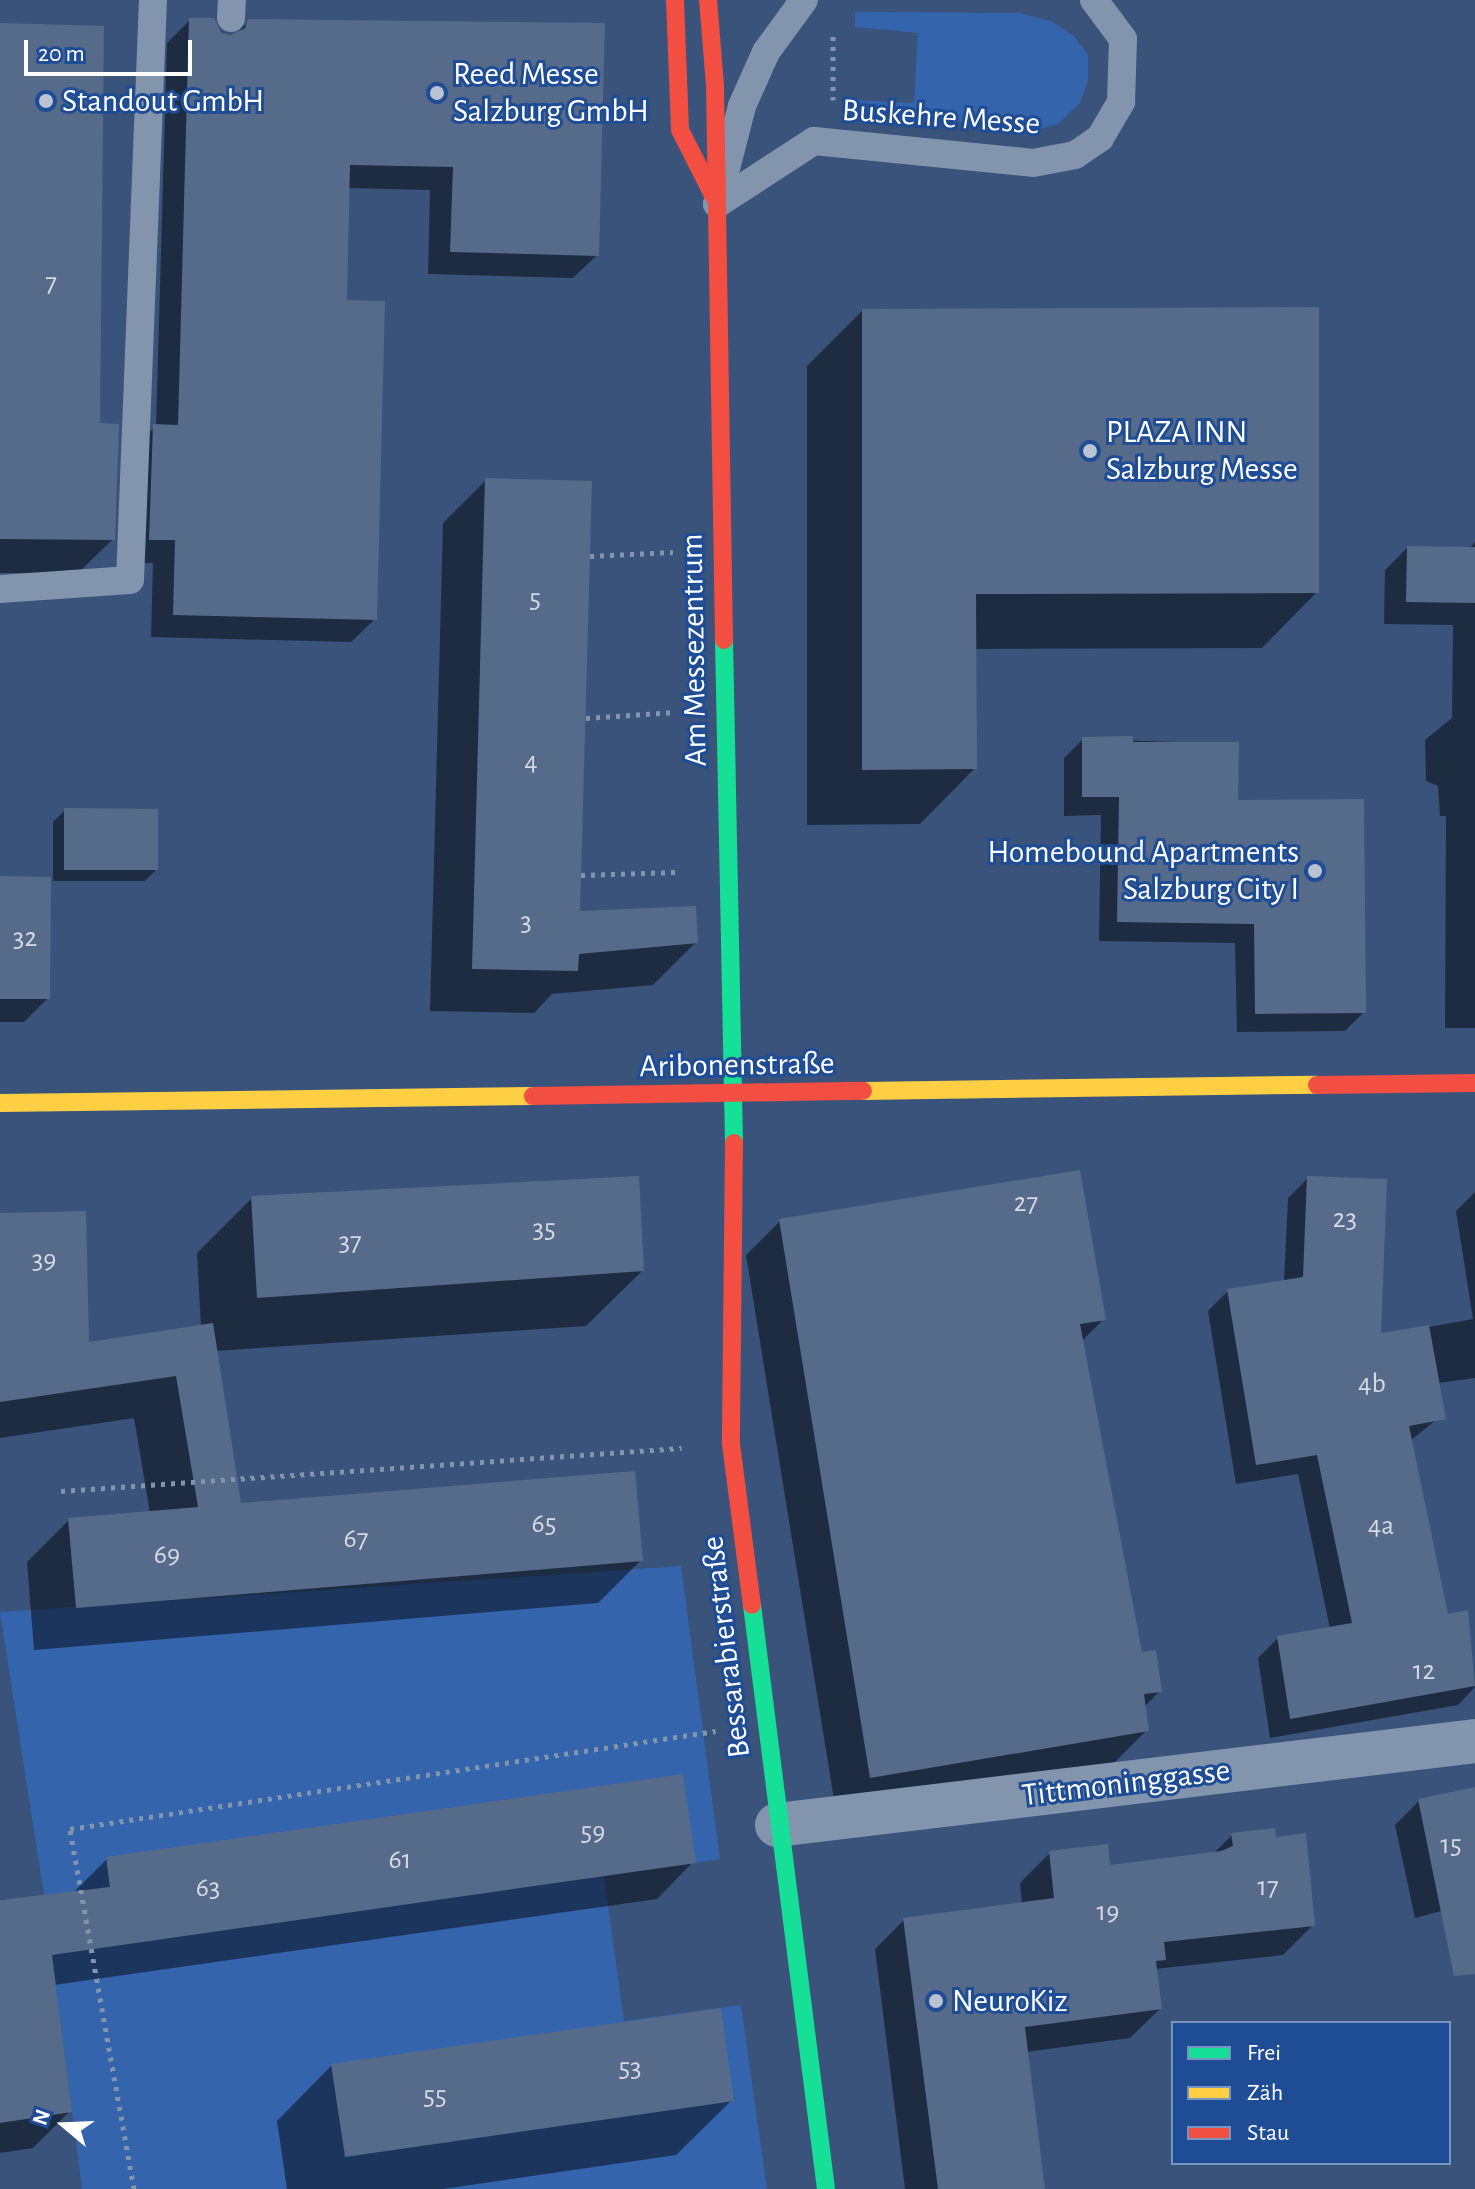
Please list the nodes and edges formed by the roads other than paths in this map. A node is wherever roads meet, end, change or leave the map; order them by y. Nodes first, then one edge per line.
1 (153, 0) edge
2 (675, 0) edge
3 (708, 0) edge
4 (804, 0) edge
5 (1094, 0) edge
6 (717, 204) junction
7 (0, 589) edge
8 (1475, 1083) edge
9 (737, 1096) junction
10 (0, 1103) edge
11 (1475, 1741) edge
12 (777, 1825) junction
13 (826, 2189) edge

1 - 7 lane
2 - 6 street, Am Messezentrum
3 - 6 street, Am Messezentrum
4 - 6 lane
5 - 6 lane, Buskehre Messe
6 - 9 street, Am Messezentrum
8 - 9 street, Aribonenstraße
9 - 10 street, Aribonenstraße
9 - 12 street, Bessarabierstraße
11 - 12 street, Tittmoninggasse
12 - 13 street, Bessarabierstraße

